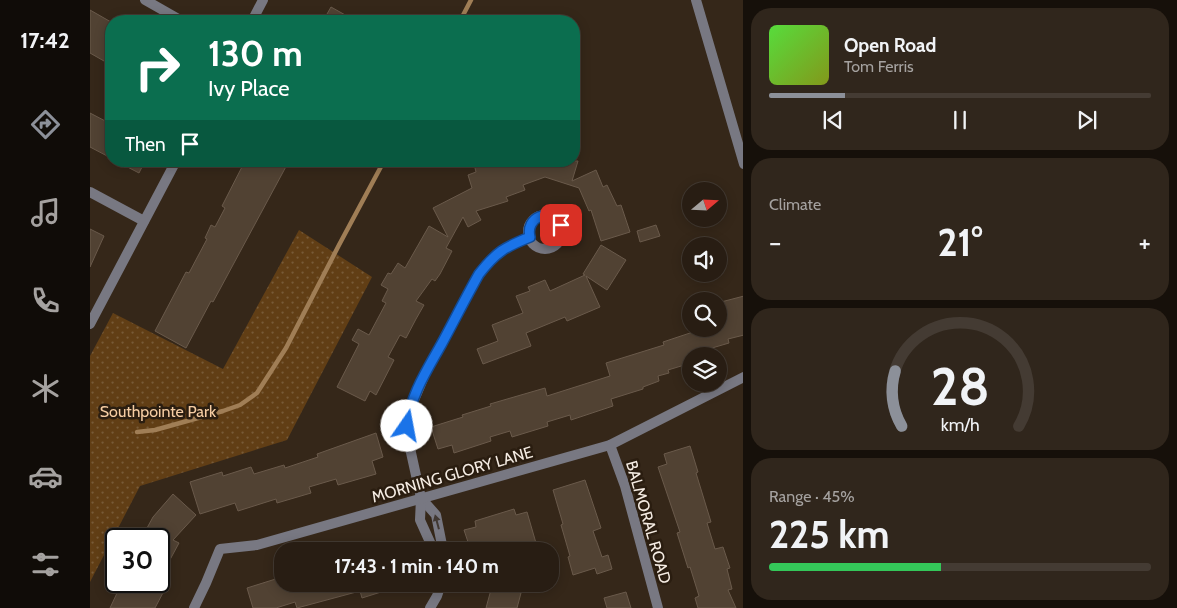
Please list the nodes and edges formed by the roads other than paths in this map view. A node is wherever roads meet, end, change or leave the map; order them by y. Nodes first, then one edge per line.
1 (145, 0) edge
2 (263, 0) edge
3 (696, 0) edge
4 (171, 15) edge
5 (255, 15) edge
6 (740, 140) edge
7 (743, 164) edge
8 (173, 167) edge
9 (90, 192) edge
10 (144, 221) junction
11 (530, 237) dead end
12 (90, 324) edge
13 (743, 377) edge
14 (610, 445) junction
15 (420, 498) junction
16 (430, 542) edge
17 (441, 542) edge
18 (438, 592) edge
19 (194, 608) edge
20 (430, 608) edge
21 (658, 608) edge

1 - 4 street
2 - 5 street
3 - 6 street
6 - 7 street
8 - 10 street
9 - 10 street
10 - 12 street
11 - 15 street
13 - 14 street, MORNING GLORY LANE
14 - 15 street, MORNING GLORY LANE
14 - 21 street, BALMORAL ROAD
15 - 16 street
17 -> 15 street
15 - 19 street, MORNING GLORY LANE
18 - 20 street

